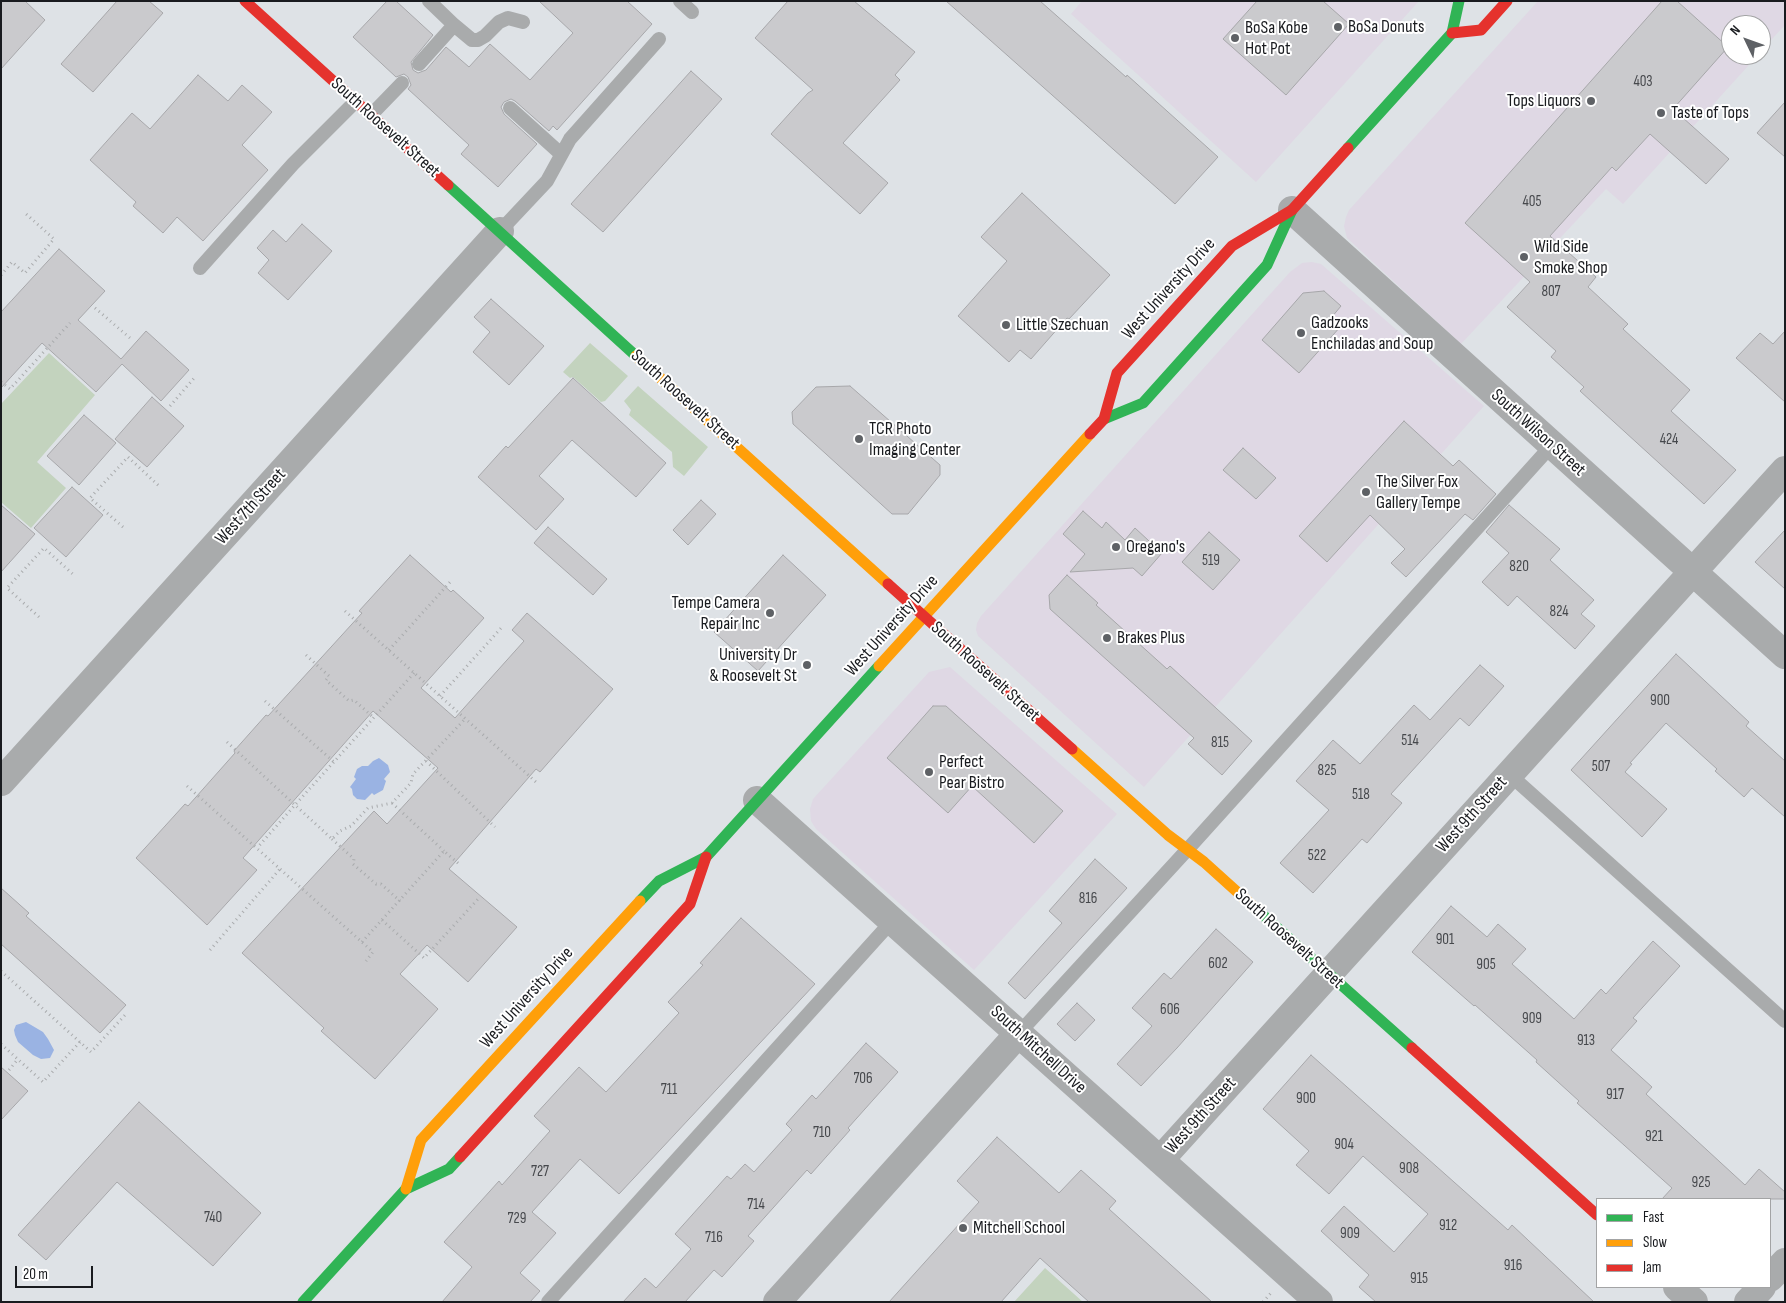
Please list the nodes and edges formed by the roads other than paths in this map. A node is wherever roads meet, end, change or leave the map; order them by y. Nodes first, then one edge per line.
1 (245, 1) edge
2 (429, 1) edge
3 (680, 1) edge
4 (1459, 1) edge
5 (1507, 1) edge
6 (692, 12) dead end
7 (522, 22) dead end
8 (454, 25) junction
9 (1452, 33) junction
10 (659, 39) dead end
11 (419, 64) dead end
12 (402, 83) dead end
13 (356, 101) junction
14 (510, 108) dead end
15 (371, 115) junction
16 (562, 154) junction
17 (1292, 210) junction
18 (500, 231) junction
19 (200, 268) dead end
20 (1104, 419) junction
21 (1552, 445) junction
22 (1785, 470) edge
23 (1693, 572) junction
24 (924, 617) junction
25 (1785, 655) edge
26 (1509, 774) junction
27 (1, 782) edge
28 (757, 800) junction
29 (1187, 850) junction
30 (706, 857) junction
31 (893, 920) junction
32 (1328, 975) junction
33 (1785, 1021) edge
34 (1019, 1033) junction
35 (1160, 1160) junction
36 (406, 1189) junction
37 (1596, 1215) edge
38 (1785, 1262) edge
39 (1771, 1277) edge
40 (1678, 1288) edge
41 (1761, 1288) edge
42 (303, 1302) edge
43 (548, 1302) edge
44 (777, 1302) edge
45 (1318, 1302) edge
46 (1694, 1302) edge
47 (1748, 1302) edge

1 - 13 main road, South Roosevelt Street
2 - 8 lane
3 - 6 lane
4 - 9 main road, West University Drive
5 - 9 main road
7 - 8 lane
8 - 11 lane
9 - 17 main road, West University Drive
10 - 16 lane
12 - 15 lane
13 - 15 main road, South Roosevelt Street
13 - 19 lane
14 - 16 lane
15 - 18 main road, South Roosevelt Street
16 - 18 lane
17 - 20 main road, West University Drive
17 - 20 main road, West University Drive
17 - 21 street, South Wilson Street
18 - 24 main road, South Roosevelt Street
18 - 27 street, West 7th Street
20 - 24 main road, West University Drive
21 - 23 street, South Wilson Street
21 - 29 lane
22 - 23 street, West 9th Street
23 - 25 street, South Wilson Street
23 - 26 street, West 9th Street
24 - 28 main road, West University Drive
24 - 29 main road, South Roosevelt Street
26 - 32 street, West 9th Street
26 - 33 lane
28 - 30 main road, West University Drive
28 - 31 street, South Mitchell Drive
29 - 32 main road, South Roosevelt Street
29 - 34 lane
30 - 36 main road, West University Drive
30 - 36 main road, West University Drive
31 - 34 street, South Mitchell Drive
31 - 43 lane
32 - 35 street, West 9th Street
32 - 37 main road, South Roosevelt Street
34 - 35 street, South Mitchell Drive
34 - 44 street
35 - 45 street, South Mitchell Drive
36 - 42 main road, West University Drive
38 - 39 street
40 - 46 street
41 - 47 street

